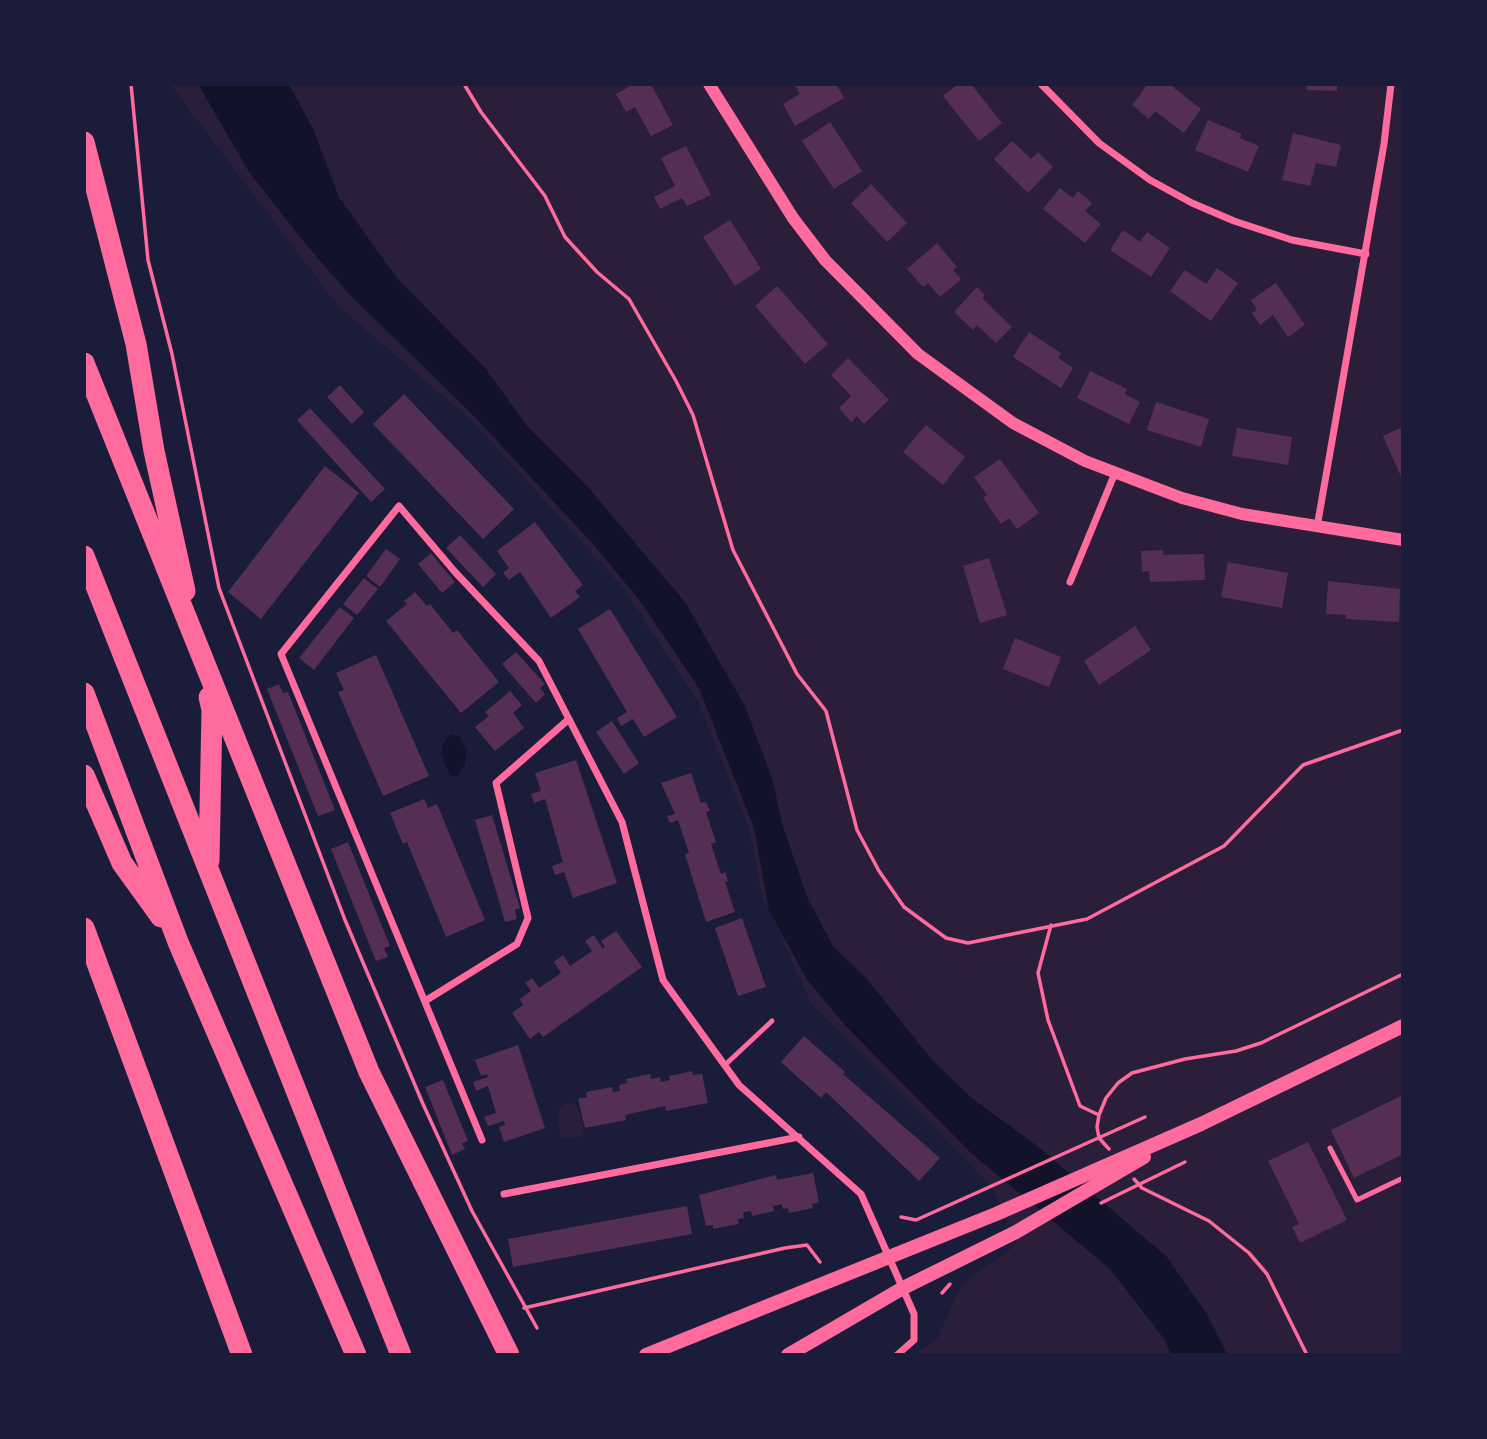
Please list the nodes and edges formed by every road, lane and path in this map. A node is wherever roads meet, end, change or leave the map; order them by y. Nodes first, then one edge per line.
1 (131, 84) edge
2 (464, 84) edge
3 (709, 84) edge
4 (1041, 84) edge
5 (1391, 84) edge
6 (84, 142) edge
7 (1366, 254) junction
8 (84, 363) edge
9 (1115, 474) junction
10 (1317, 528) junction
11 (1403, 540) edge
12 (84, 556) edge
13 (1070, 582) dead end
14 (84, 693) edge
15 (569, 719) junction
16 (1403, 730) edge
17 (84, 775) edge
18 (208, 870) junction
19 (1051, 925) junction
20 (84, 928) edge
21 (178, 942) junction
22 (1403, 974) edge
23 (425, 1002) junction
24 (772, 1021) dead end
25 (1403, 1026) edge
26 (725, 1065) junction
27 (1099, 1115) junction
28 (1145, 1117) dead end
29 (1201, 1124) junction
30 (799, 1138) junction
31 (1099, 1138) junction
32 (482, 1140) dead end
33 (1330, 1148) dead end
34 (1185, 1162) dead end
35 (1403, 1178) edge
36 (1142, 1188) dead end
37 (504, 1194) dead end
38 (1092, 1208) dead end
39 (901, 1217) dead end
40 (890, 1258) junction
41 (820, 1262) dead end
42 (903, 1288) junction
43 (524, 1308) junction
44 (537, 1328) dead end
45 (242, 1355) edge
46 (356, 1355) edge
47 (401, 1355) edge
48 (509, 1355) edge
49 (646, 1355) edge
50 (788, 1355) edge
51 (897, 1355) edge
52 (1307, 1355) edge

1 - 43 path
2 - 19 path
3 - 9 street
4 - 7 street
5 - 7 street
6 - 18 highway
7 - 10 street
8 - 48 highway
9 - 10 street
9 - 13 street
10 - 11 street
12 - 18 highway
14 - 21 highway
15 - 23 street
15 - 23 street
15 - 26 street
16 - 19 path
17 - 21 highway
18 - 47 highway
19 - 27 path
20 - 45 highway
21 - 46 highway
22 - 27 path
23 - 32 street
24 - 26 lane
25 - 29 main road
26 - 30 street
27 - 31 path
28 - 31 path
29 - 40 main road
29 - 42 main road
30 - 37 street
30 - 40 street
31 - 39 path
33 - 35 lane
34 - 38 path
36 - 52 path
40 - 42 street
40 - 49 main road
41 - 43 path
42 - 50 main road
42 - 51 street
43 - 44 path

